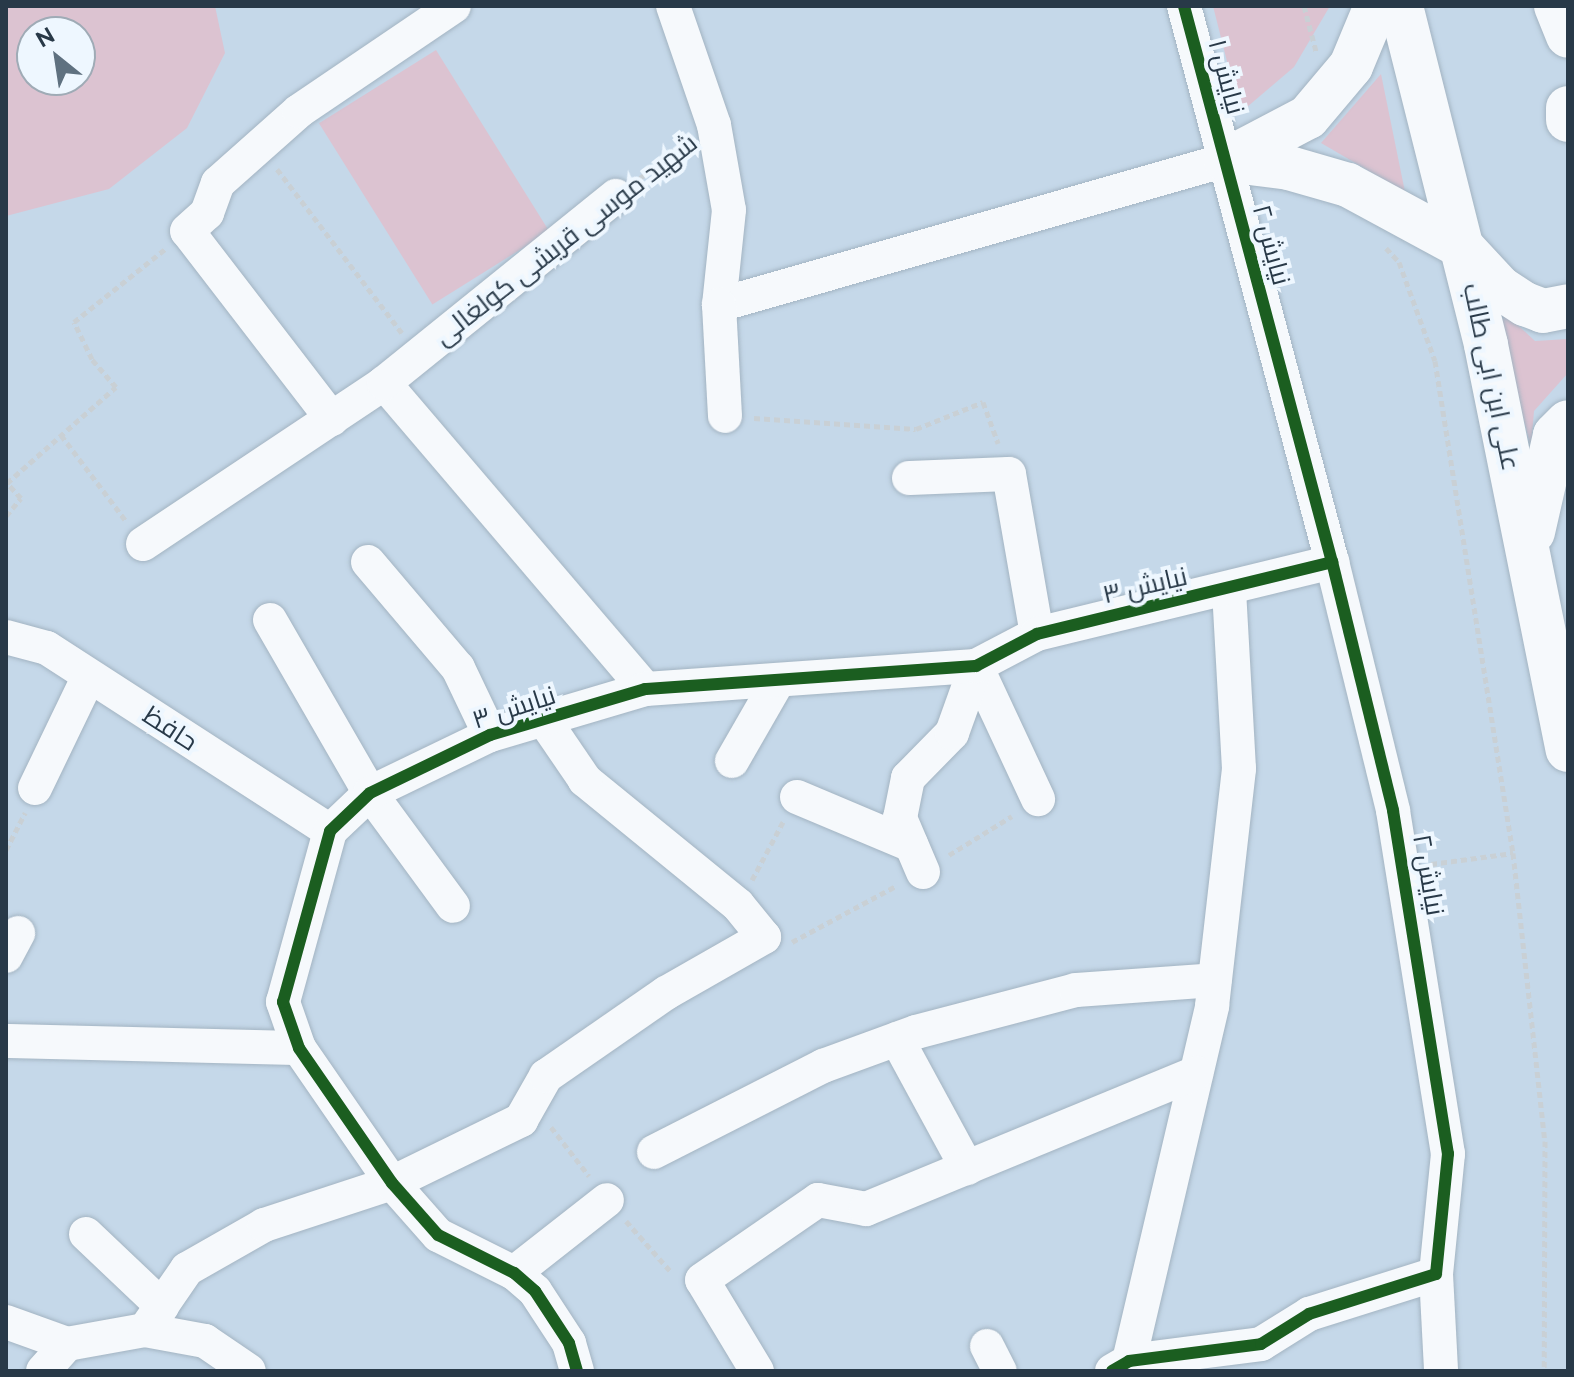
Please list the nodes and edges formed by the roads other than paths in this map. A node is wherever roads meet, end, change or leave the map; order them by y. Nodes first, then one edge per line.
1 (454, 6) edge
2 (673, 6) edge
3 (1184, 6) edge
4 (1376, 6) edge
5 (1401, 6) edge
6 (1556, 6) edge
7 (1568, 36) edge
8 (1568, 108) edge
9 (1568, 120) edge
10 (1226, 160) junction
11 (616, 196) road end
12 (1461, 246) junction
13 (719, 305) junction
14 (1568, 306) edge
15 (384, 383) junction
16 (725, 416) road end
17 (332, 419) junction
18 (1568, 422) edge
19 (909, 478) dead end
20 (143, 544) road end
21 (1529, 559) junction
22 (368, 562) dead end
23 (1332, 562) junction
24 (1229, 589) junction
25 (270, 620) dead end
26 (1037, 634) junction
27 (6, 637) edge
28 (976, 666) junction
29 (89, 676) junction
30 (778, 681) junction
31 (645, 689) junction
32 (544, 720) junction
33 (490, 735) junction
34 (1568, 750) edge
35 (732, 761) dead end
36 (34, 793) road end
37 (370, 793) junction
38 (797, 797) road end
39 (1038, 799) road end
40 (330, 831) junction
41 (453, 906) dead end
42 (1215, 980) junction
43 (897, 1039) junction
44 (6, 1041) edge
45 (299, 1048) junction
46 (1196, 1073) junction
47 (654, 1152) dead end
48 (967, 1168) junction
49 (392, 1183) junction
50 (607, 1200) dead end
51 (86, 1234) dead end
52 (514, 1273) junction
53 (1436, 1274) junction
54 (153, 1318) junction
55 (6, 1322) edge
56 (67, 1344) junction
57 (1120, 1366) edge
58 (43, 1371) edge
59 (249, 1371) edge
60 (577, 1371) edge
61 (757, 1371) edge
62 (1441, 1371) edge

1 - 17 street
2 - 13 street, شهید موسی قریشی کولغالی
3 - 10 street, نیایش ۱
4 - 10 main road
5 - 12 main road, علی ابن ابی طالب
6 - 7 main road
8 - 9 main road
10 - 12 main road
10 - 13 street
10 - 23 street, نیایش ۲
11 - 15 street, شهید موسی قریشی کولغالی
12 - 14 main road
12 - 21 main road, علی ابن ابی طالب
13 - 16 street, شهید موسی قریشی کولغالی
15 - 17 street, شهید موسی قریشی کولغالی
15 - 31 street
17 - 20 street, شهید موسی قریشی کولغالی
18 - 21 main road
19 - 26 street
21 - 34 main road, علی ابن ابی طالب
22 - 33 street
23 - 24 street, نیایش ۳
23 - 53 street, نیایش ۲
24 - 26 street, نیایش ۳
24 - 42 street
25 - 37 street
26 - 28 street, نیایش ۳
27 - 29 street, حافظ
28 - 30 street, نیایش ۳
28 - 38 street
28 - 39 street
29 - 36 street
29 - 40 street, حافظ
30 - 31 street, نیایش ۳
30 - 35 street
31 - 32 street, نیایش ۳
32 - 33 street, نیایش ۳
32 - 49 street
33 - 37 street, نیایش ۳
37 - 40 street, نیایش ۳
37 - 41 street
40 - 45 street
42 - 43 street
42 - 46 street
43 - 47 street
43 - 48 street
44 - 45 street
45 - 49 street
46 - 48 street
46 - 57 street
48 - 61 street
49 - 52 street
49 - 54 street
50 - 52 street
51 - 54 street
52 - 60 street
53 - 57 street
53 - 62 street, نیایش ۲
54 - 56 street
54 - 59 street
55 - 56 street
56 - 58 street

